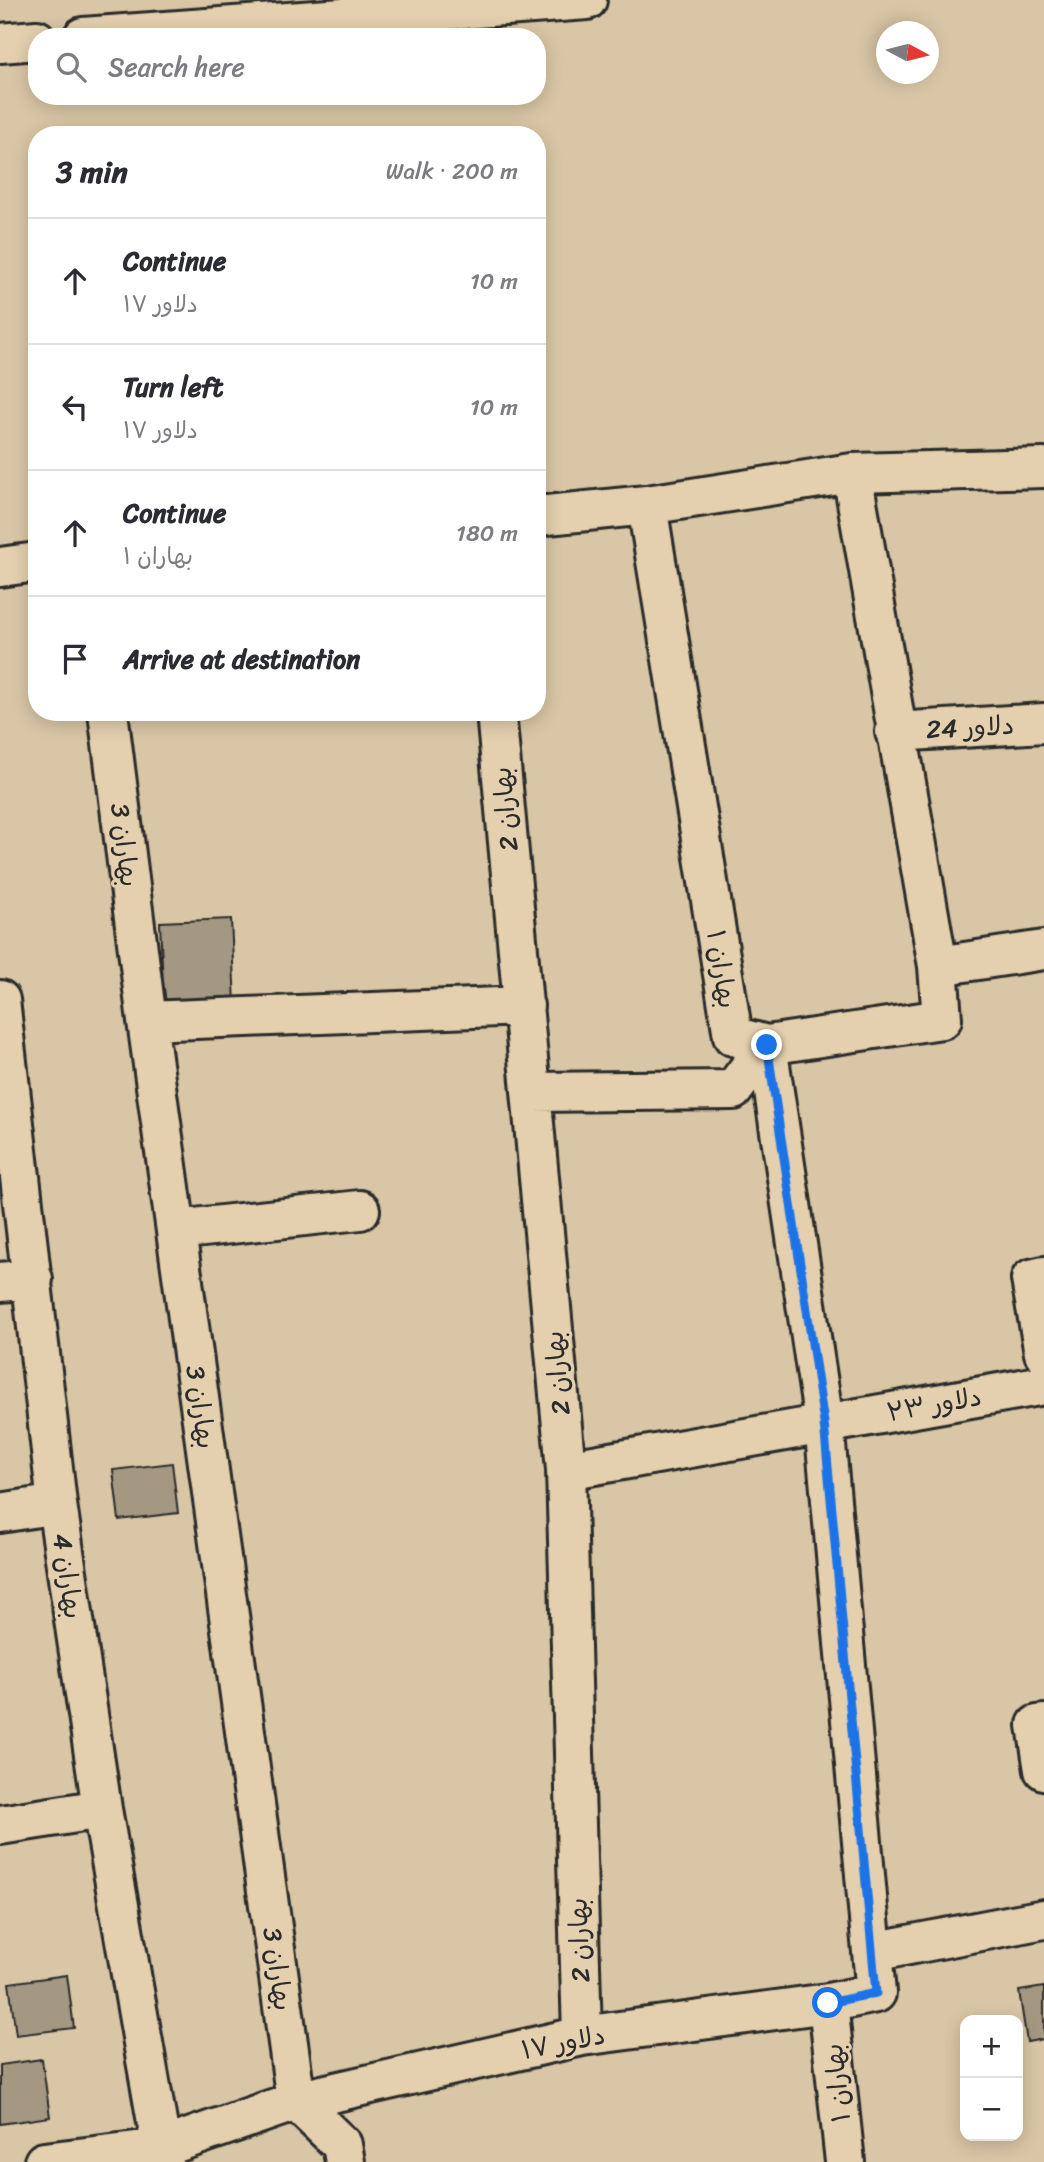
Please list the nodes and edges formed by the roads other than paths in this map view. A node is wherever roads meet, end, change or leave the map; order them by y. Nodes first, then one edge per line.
1 (587, 0) edge
2 (206, 28) edge
3 (28, 41) edge
4 (0, 43) edge
5 (1044, 468) edge
6 (852, 473) junction
7 (647, 505) junction
8 (546, 515) edge
9 (28, 563) edge
10 (0, 567) edge
11 (109, 721) edge
12 (497, 721) edge
13 (1044, 723) edge
14 (895, 732) junction
15 (1044, 950) edge
16 (938, 966) junction
17 (0, 1000) edge
18 (524, 1006) junction
19 (147, 1021) junction
20 (767, 1045) junction
21 (4, 1061) edge
22 (532, 1092) junction
23 (360, 1210) dead end
24 (176, 1230) junction
25 (1044, 1276) edge
26 (16, 1281) edge
27 (1044, 1353) edge
28 (1044, 1385) edge
29 (824, 1423) junction
30 (566, 1470) junction
31 (57, 1504) junction
32 (0, 1513) edge
33 (1044, 1724) edge
34 (1044, 1770) edge
35 (102, 1809) junction
36 (0, 1825) edge
37 (1044, 1919) edge
38 (872, 1952) junction
39 (828, 2003) junction
40 (582, 2036) junction
41 (296, 2101) junction
42 (162, 2155) edge
43 (44, 2162) edge
44 (345, 2162) edge
45 (845, 2162) edge

1 - 2 street
3 - 4 street
5 - 6 street
6 - 7 street
6 - 14 street
7 - 8 street
7 - 20 street, بهاران ۱
9 - 10 street
11 - 19 street, بهاران 3
12 - 18 street, بهاران 2
13 - 14 street, دلاور 24
14 - 16 street
15 - 16 street
16 - 20 street
17 - 21 street, بهاران 4
18 - 19 street
18 - 22 street, بهاران 2
19 - 24 street, بهاران 3
20 - 22 street
20 - 29 street
21 - 26 street, بهاران 4
22 - 30 street, بهاران 2
23 - 24 street
24 - 41 street, بهاران 3
25 - 27 street
26 - 31 street, بهاران 4
28 - 29 street, دلاور ۲۳
29 - 30 street, دلاور ۲۳
29 - 38 street
30 - 40 street, بهاران 2
31 - 32 street
31 - 35 street, بهاران 4
33 - 34 street
35 - 36 street
35 - 42 street, بهاران 4
37 - 38 street
38 - 39 street, دلاور ۱۷
39 - 40 street, دلاور ۱۷
39 - 45 street, بهاران ۱
40 - 41 street, دلاور ۱۷
41 - 42 street, دلاور ۱۷
41 - 44 street
42 - 43 street, دلاور ۱۷

